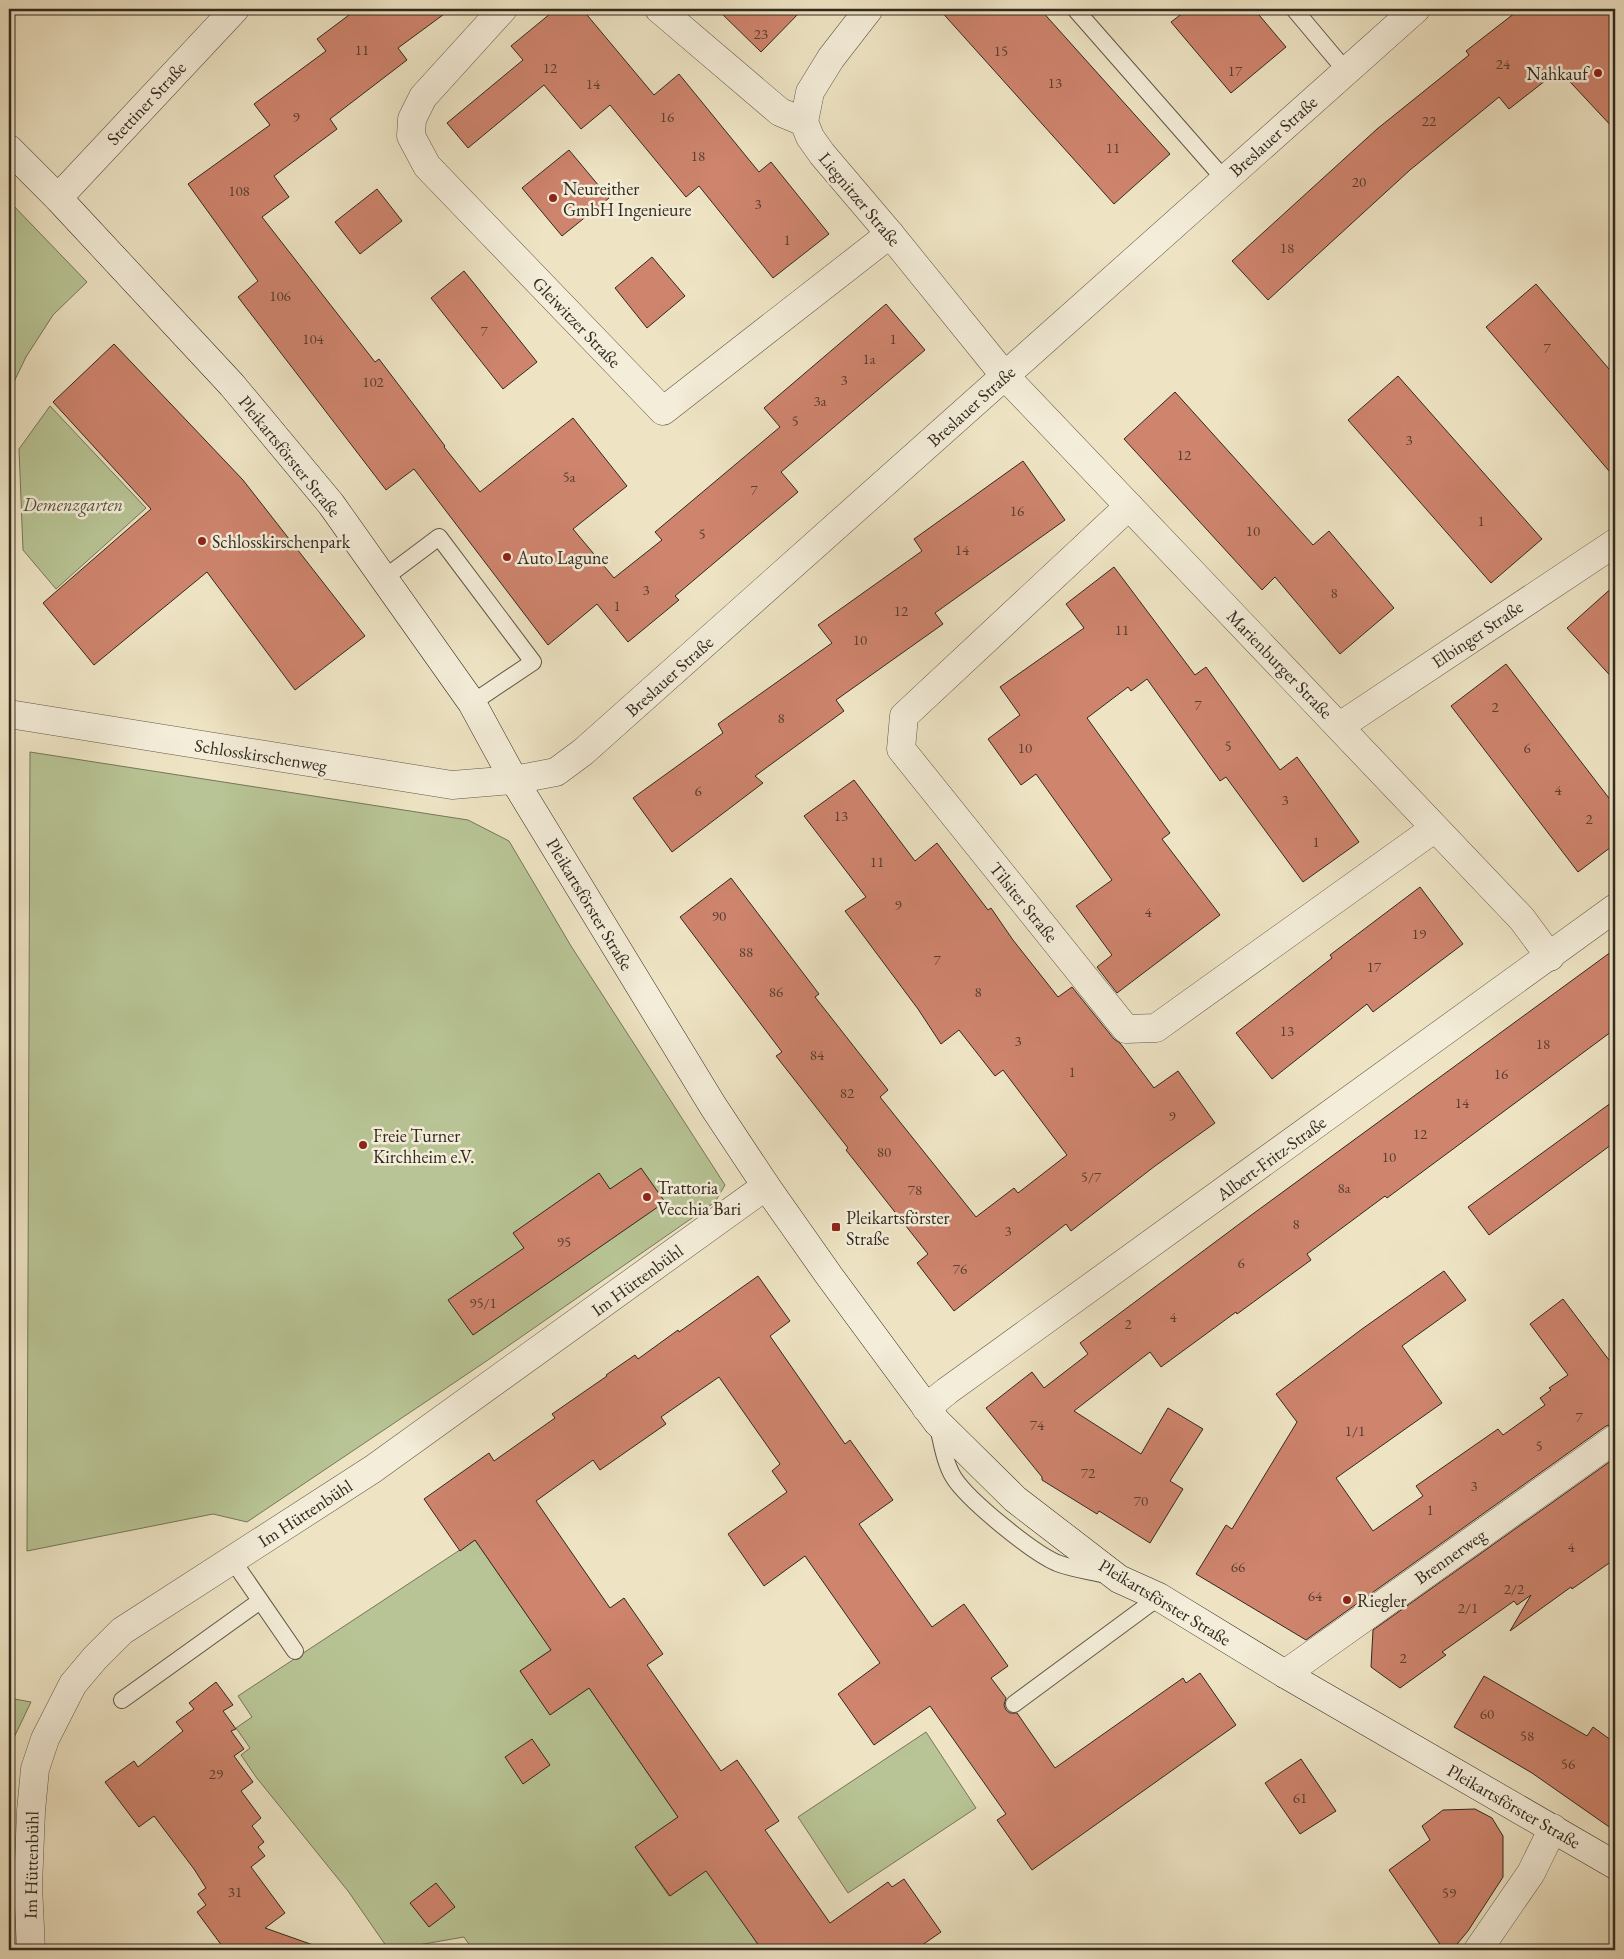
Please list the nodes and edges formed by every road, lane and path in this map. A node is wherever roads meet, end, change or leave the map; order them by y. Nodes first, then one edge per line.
1 (235, 9) edge
2 (503, 9) edge
3 (659, 9) edge
4 (869, 9) edge
5 (1075, 9) edge
6 (1294, 9) edge
7 (1416, 9) edge
8 (1346, 71) junction
9 (804, 122) junction
10 (9, 149) edge
11 (1225, 180) junction
12 (58, 198) junction
13 (890, 234) junction
14 (1005, 376) junction
15 (1129, 506) junction
16 (1615, 543) edge
17 (383, 579) junction
18 (472, 703) junction
19 (9, 714) edge
20 (1340, 726) junction
21 (514, 780) junction
22 (1436, 828) junction
23 (1615, 908) edge
24 (1550, 957) junction
25 (766, 1186) junction
26 (932, 1415) junction
27 (1615, 1439) edge
28 (233, 1561) junction
29 (1158, 1597) junction
30 (260, 1601) junction
31 (295, 1651) dead end
32 (1285, 1674) junction
33 (122, 1700) dead end
34 (1014, 1704) dead end
35 (1552, 1828) junction
36 (1615, 1865) edge
37 (31, 1950) edge
38 (1478, 1950) edge

1 - 12 street, Stettiner Straße
2 - 13 street, Gleiwitzer Straße
3 - 9 street
4 - 9 street
5 - 11 lane
6 - 8 lane
7 - 8 street, Breslauer Straße
8 - 11 street, Breslauer Straße
9 - 13 street, Liegnitzer Straße
10 - 12 street, Pleikartsförster Straße
11 - 14 street, Breslauer Straße
12 - 17 street, Pleikartsförster Straße
13 - 14 street, Liegnitzer Straße
14 - 15 street, Marienburger Straße
14 - 21 street, Breslauer Straße
15 - 20 street, Marienburger Straße
15 - 22 street, Tilsiter Straße
16 - 20 street, Elbinger Straße
17 - 18 street, Pleikartsförster Straße
17 - 18 lane
18 - 21 street, Pleikartsförster Straße
19 - 21 street, Schlosskirschenweg
20 - 22 street, Marienburger Straße
21 - 25 street, Pleikartsförster Straße
22 - 24 street, Marienburger Straße
23 - 24 street, Albert-Fritz-Straße
24 - 26 street, Albert-Fritz-Straße
25 - 26 street, Pleikartsförster Straße
25 - 28 street, Im Hüttenbühl
26 - 29 street, Pleikartsförster Straße
27 - 32 street, Brennerweg
28 - 30 lane
28 - 37 street, Im Hüttenbühl
29 - 32 street, Pleikartsförster Straße
29 - 34 lane
30 - 31 lane
30 - 33 lane
32 - 35 street, Pleikartsförster Straße
35 - 36 street, Pleikartsförster Straße
35 - 38 street

